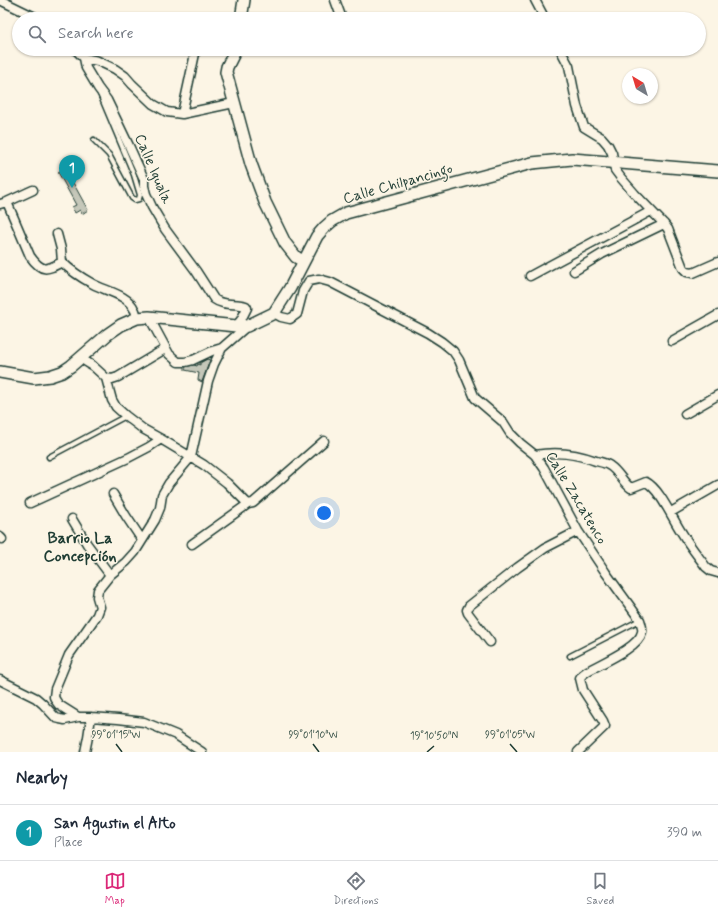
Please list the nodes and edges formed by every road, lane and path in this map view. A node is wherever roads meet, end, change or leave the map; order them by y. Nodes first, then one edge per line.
1 (0, 0) edge
2 (244, 0) edge
3 (335, 0) edge
4 (535, 0) edge
5 (25, 12) edge
6 (242, 12) edge
7 (339, 12) edge
8 (541, 12) edge
9 (194, 56) edge
10 (232, 56) edge
11 (564, 56) edge
12 (84, 58) joint
13 (98, 88) junction
14 (234, 103) junction
15 (182, 114) junction
16 (94, 140) dead end
17 (613, 161) junction
18 (718, 171) edge
19 (33, 190) dead end
20 (4, 203) edge
21 (651, 211) junction
22 (664, 224) junction
23 (57, 234) dead end
24 (303, 261) junction
25 (62, 262) junction
26 (718, 262) edge
27 (574, 271) dead end
28 (530, 276) dead end
29 (274, 313) junction
30 (718, 315) edge
31 (149, 317) junction
32 (137, 318) junction
33 (242, 326) junction
34 (672, 341) dead end
35 (222, 348) junction
36 (165, 349) junction
37 (80, 358) junction
38 (0, 372) edge
39 (106, 378) junction
40 (718, 395) edge
41 (685, 414) dead end
42 (126, 416) junction
43 (161, 438) junction
44 (324, 441) dead end
45 (535, 455) junction
46 (48, 457) dead end
47 (190, 457) junction
48 (718, 485) edge
49 (113, 494) dead end
50 (30, 503) dead end
51 (248, 504) junction
52 (671, 512) junction
53 (72, 519) dead end
54 (578, 531) junction
55 (142, 540) junction
56 (192, 544) dead end
57 (718, 573) edge
58 (110, 575) junction
59 (640, 620) junction
60 (490, 642) dead end
61 (570, 656) dead end
62 (0, 680) edge
63 (78, 718) junction
64 (91, 718) junction
65 (200, 751) edge
66 (85, 752) edge
67 (578, 752) edge

1 - 5 street
2 - 6 street
3 - 7 street
4 - 8 street
9 - 15 street
10 - 14 street
11 - 17 street
12 - 13 street, Calle Iguala
12 - 15 street
13 - 16 lane
13 - 33 street, Calle Iguala
14 - 15 street
14 - 24 street
17 - 18 street, Calle Chilpancingo
17 - 21 street
17 - 24 street, Calle Chilpancingo
19 - 20 street
20 - 25 street
21 - 22 street
21 - 28 street
22 - 26 street
22 - 27 street
23 - 25 street
24 - 29 street, Calle Chilpancingo
25 - 32 street
29 - 33 street
29 - 45 street, Calle Zacatenco
30 - 34 street
31 - 32 street
31 - 33 street
31 - 36 street
32 - 37 street
33 - 35 street
35 - 36 street
35 - 47 street
36 - 39 street
37 - 38 street
37 - 39 street
39 - 42 street
40 - 41 street
42 - 43 street
42 - 46 lane
43 - 47 street
43 - 50 street
44 - 51 street
45 - 52 street
45 - 54 street, Calle Zacatenco
47 - 51 street
47 - 55 street
48 - 52 street
49 - 55 street
51 - 56 street
52 - 57 street
53 - 58 street
54 - 59 street, Calle Zacatenco
54 - 60 street
55 - 58 street
58 - 63 street
59 - 61 lane
59 - 67 street
62 - 63 street
63 - 64 street
64 - 65 street
64 - 66 street

